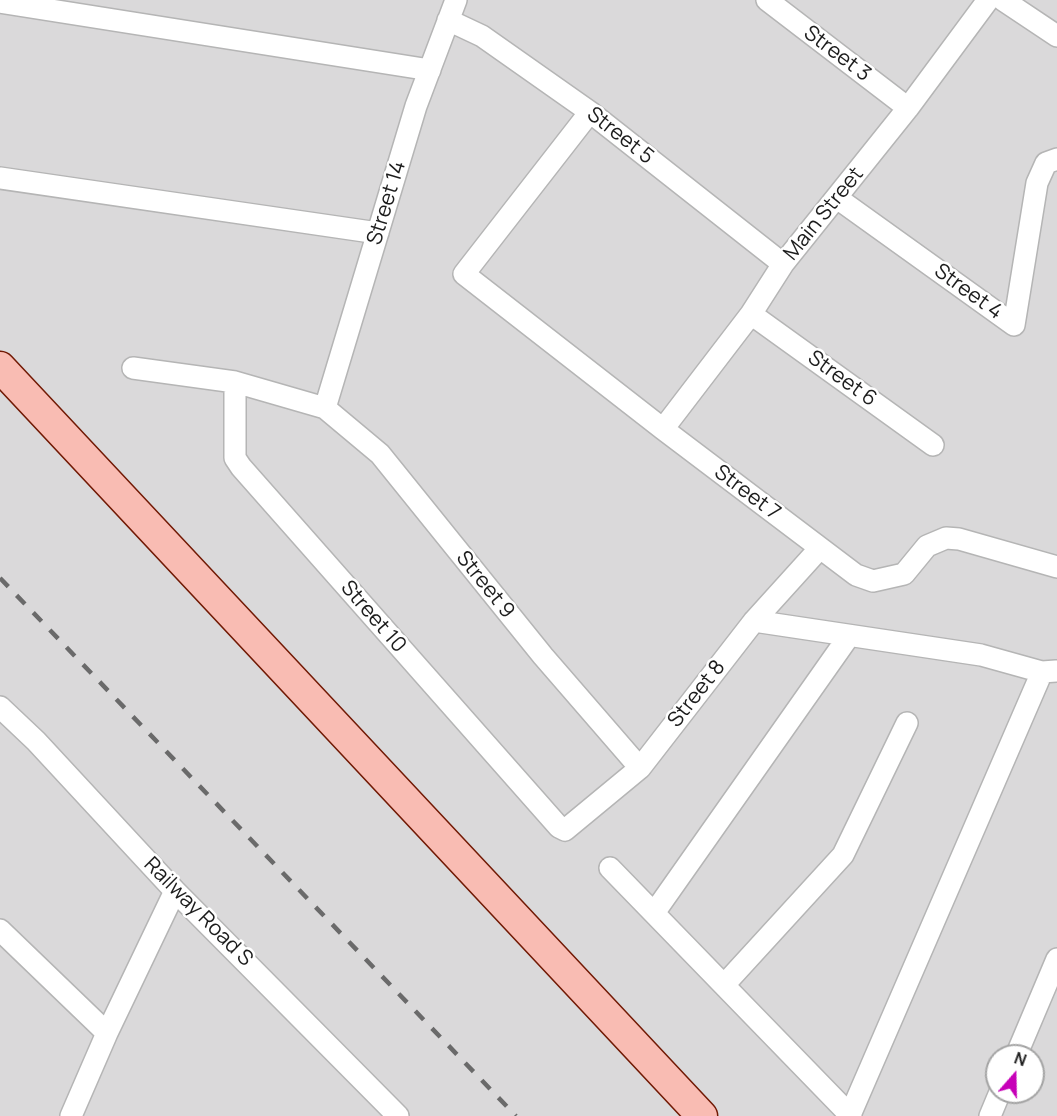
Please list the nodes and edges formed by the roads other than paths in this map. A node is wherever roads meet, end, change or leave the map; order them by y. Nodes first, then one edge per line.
1 (456, 0) edge
2 (767, 0) edge
3 (988, 0) edge
4 (1003, 0) edge
5 (0, 2) edge
6 (448, 20) junction
7 (1057, 36) edge
8 (430, 70) junction
9 (908, 108) junction
10 (590, 112) junction
11 (1057, 159) edge
12 (0, 178) edge
13 (837, 198) junction
14 (378, 233) junction
15 (783, 264) junction
16 (751, 314) junction
17 (0, 367) edge
18 (133, 368) dead end
19 (235, 382) junction
20 (325, 408) junction
21 (663, 429) junction
22 (933, 445) dead end
23 (820, 548) junction
24 (1057, 567) edge
25 (754, 621) junction
26 (849, 636) junction
27 (1050, 672) edge
28 (0, 707) edge
29 (907, 723) dead end
30 (640, 768) junction
31 (565, 830) joint
32 (610, 868) dead end
33 (175, 891) junction
34 (654, 913) junction
35 (0, 930) edge
36 (1057, 959) edge
37 (724, 985) junction
38 (107, 1033) junction
39 (1021, 1044) edge
40 (71, 1116) edge
41 (398, 1116) edge
42 (702, 1116) edge
43 (851, 1116) edge

1 - 6 street, Street 14
2 - 9 street, Street 3
3 - 9 street, Main Street
4 - 7 street
5 - 8 street
6 - 8 street, Street 14
6 - 10 street, Street 5
8 - 14 street, Street 14
9 - 13 street, Main Street
10 - 15 street, Street 5
10 - 21 street, Street 7
11 - 13 street, Street 4
12 - 14 street
13 - 15 street, Main Street
14 - 20 street, Street 14
15 - 16 street, Main Street
16 - 21 street, Main Street
16 - 22 street, Street 6
17 - 42 street
18 - 19 street
19 - 20 street
19 - 31 street, Street 10
20 - 30 street, Street 9
21 - 23 street, Street 7
23 - 24 street, Street 7
23 - 25 street, Street 8
25 - 26 street
25 - 30 street, Street 8
26 - 27 street
26 - 34 street
27 - 43 street
28 - 33 street, Railway Road S
29 - 37 street
30 - 31 street, Street 8
32 - 34 street
33 - 38 street
33 - 41 street, Railway Road S
34 - 37 street
35 - 38 street
36 - 39 street
37 - 43 street
38 - 40 street

